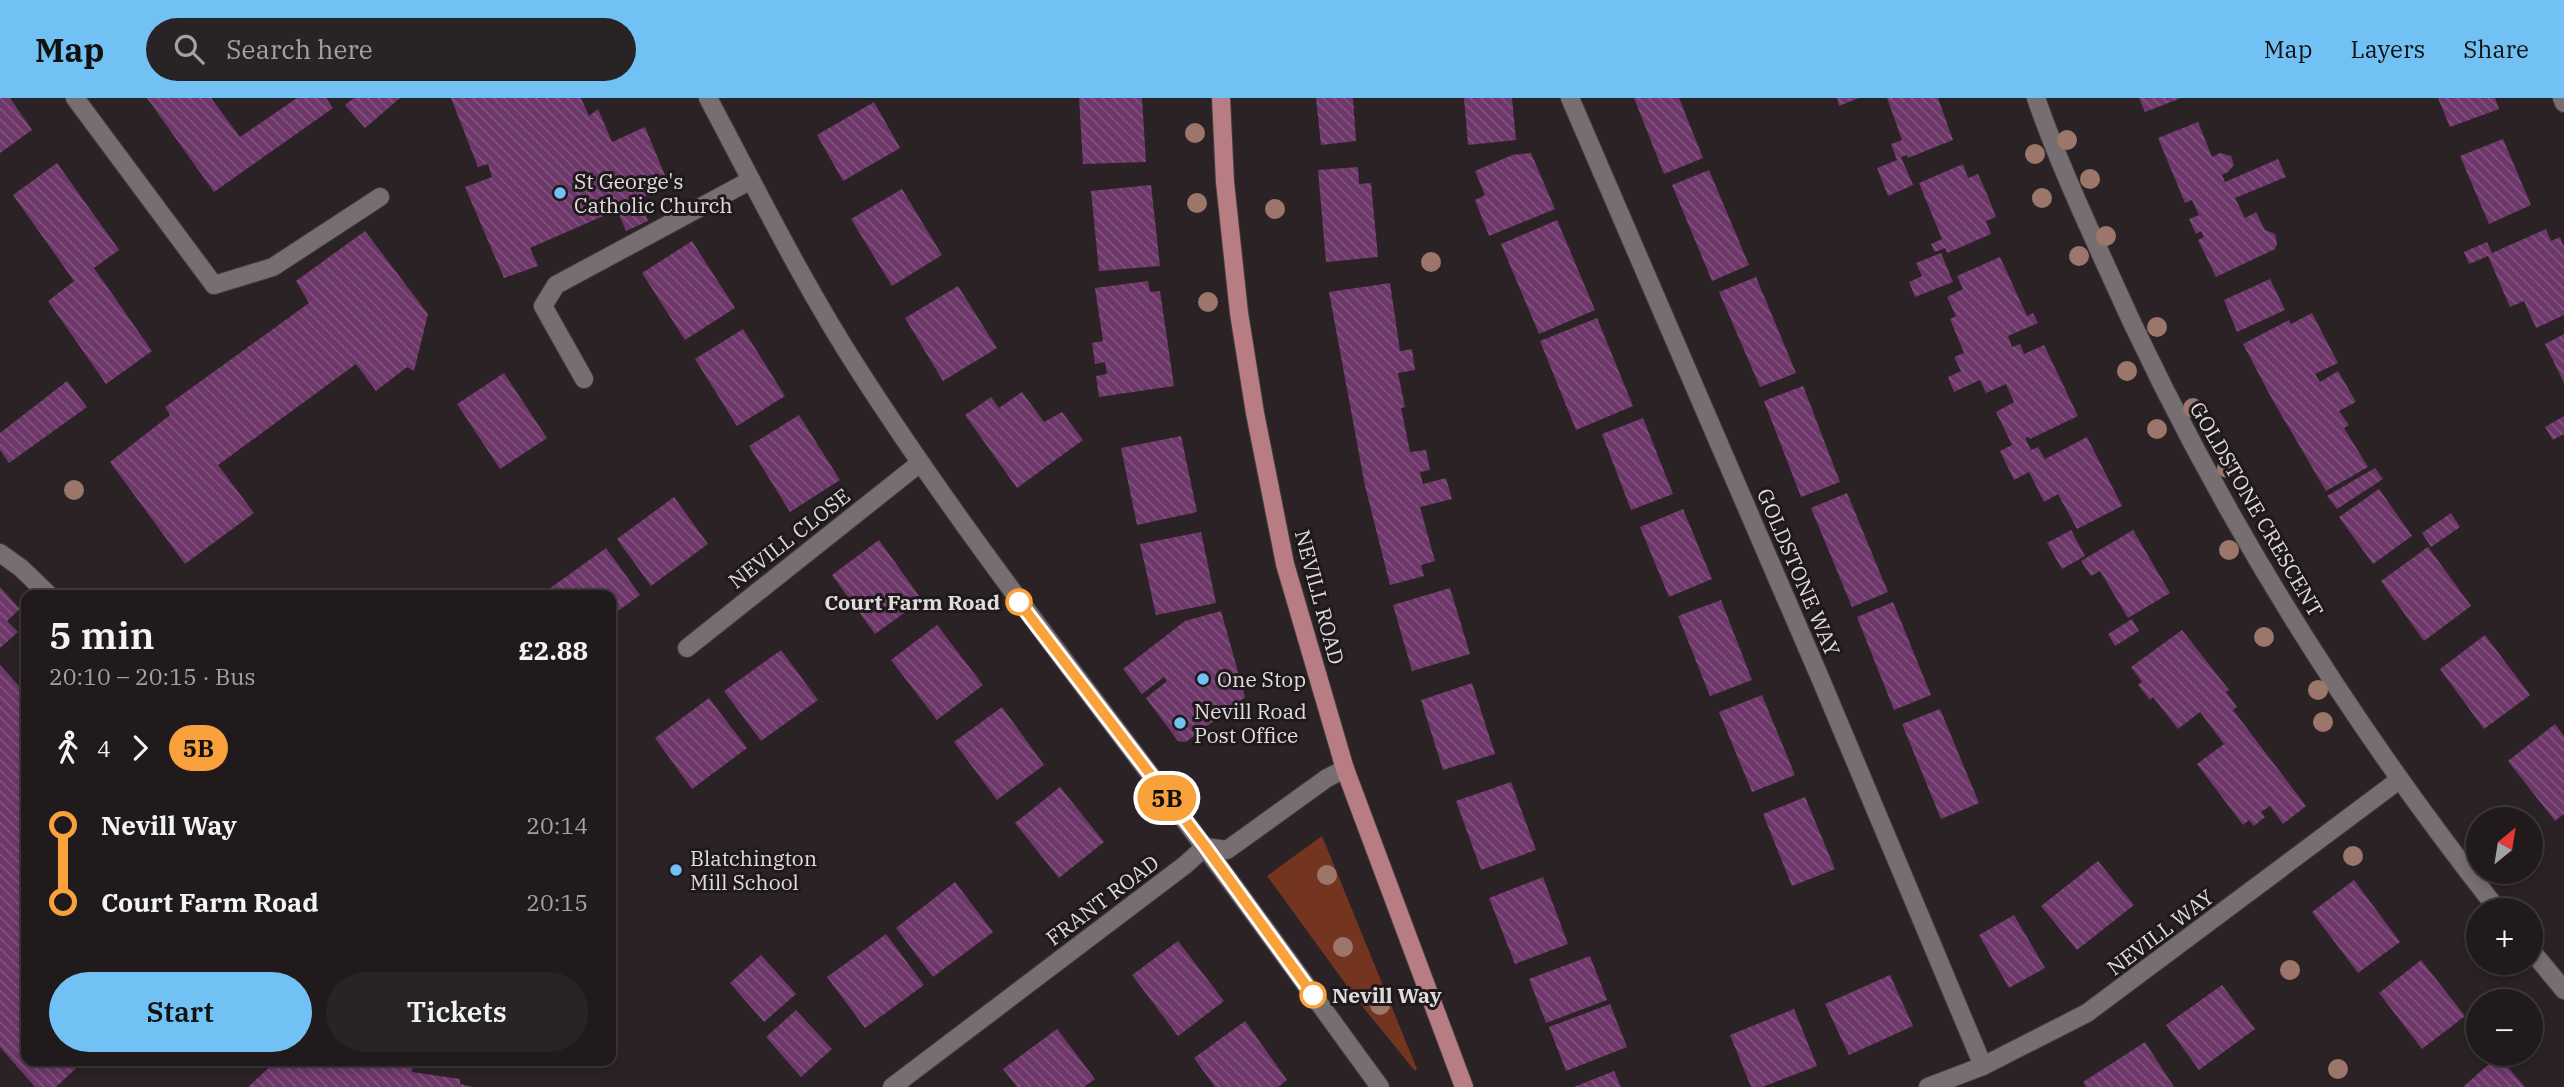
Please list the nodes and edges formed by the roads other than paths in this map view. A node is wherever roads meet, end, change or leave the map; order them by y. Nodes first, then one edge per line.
1 (75, 98) edge
2 (708, 98) edge
3 (1221, 98) edge
4 (1570, 98) edge
5 (2036, 98) edge
6 (751, 180) junction
7 (380, 197) dead end
8 (584, 379) dead end
9 (920, 463) junction
10 (0, 553) edge
11 (44, 590) edge
12 (687, 648) dead end
13 (1346, 769) junction
14 (2399, 780) junction
15 (1205, 846) junction
16 (2489, 898) edge
17 (2543, 965) edge
18 (2564, 990) edge
19 (1983, 1066) junction
20 (892, 1087) edge
21 (1380, 1087) edge
22 (1464, 1087) edge
23 (1928, 1087) edge

1 - 7 street
2 - 6 street
3 - 13 main road, NEVILL ROAD
4 - 19 street, GOLDSTONE WAY
5 - 14 street, GOLDSTONE CRESCENT
6 - 8 street
6 - 9 street
9 - 12 street, NEVILL CLOSE
9 - 15 street
10 - 11 street
13 - 15 street
13 - 22 main road, NEVILL ROAD
14 - 16 street, GOLDSTONE CRESCENT
14 - 19 street, NEVILL WAY
15 - 20 street, FRANT ROAD
15 - 21 street
17 - 18 street
19 - 23 street, NEVILL WAY

